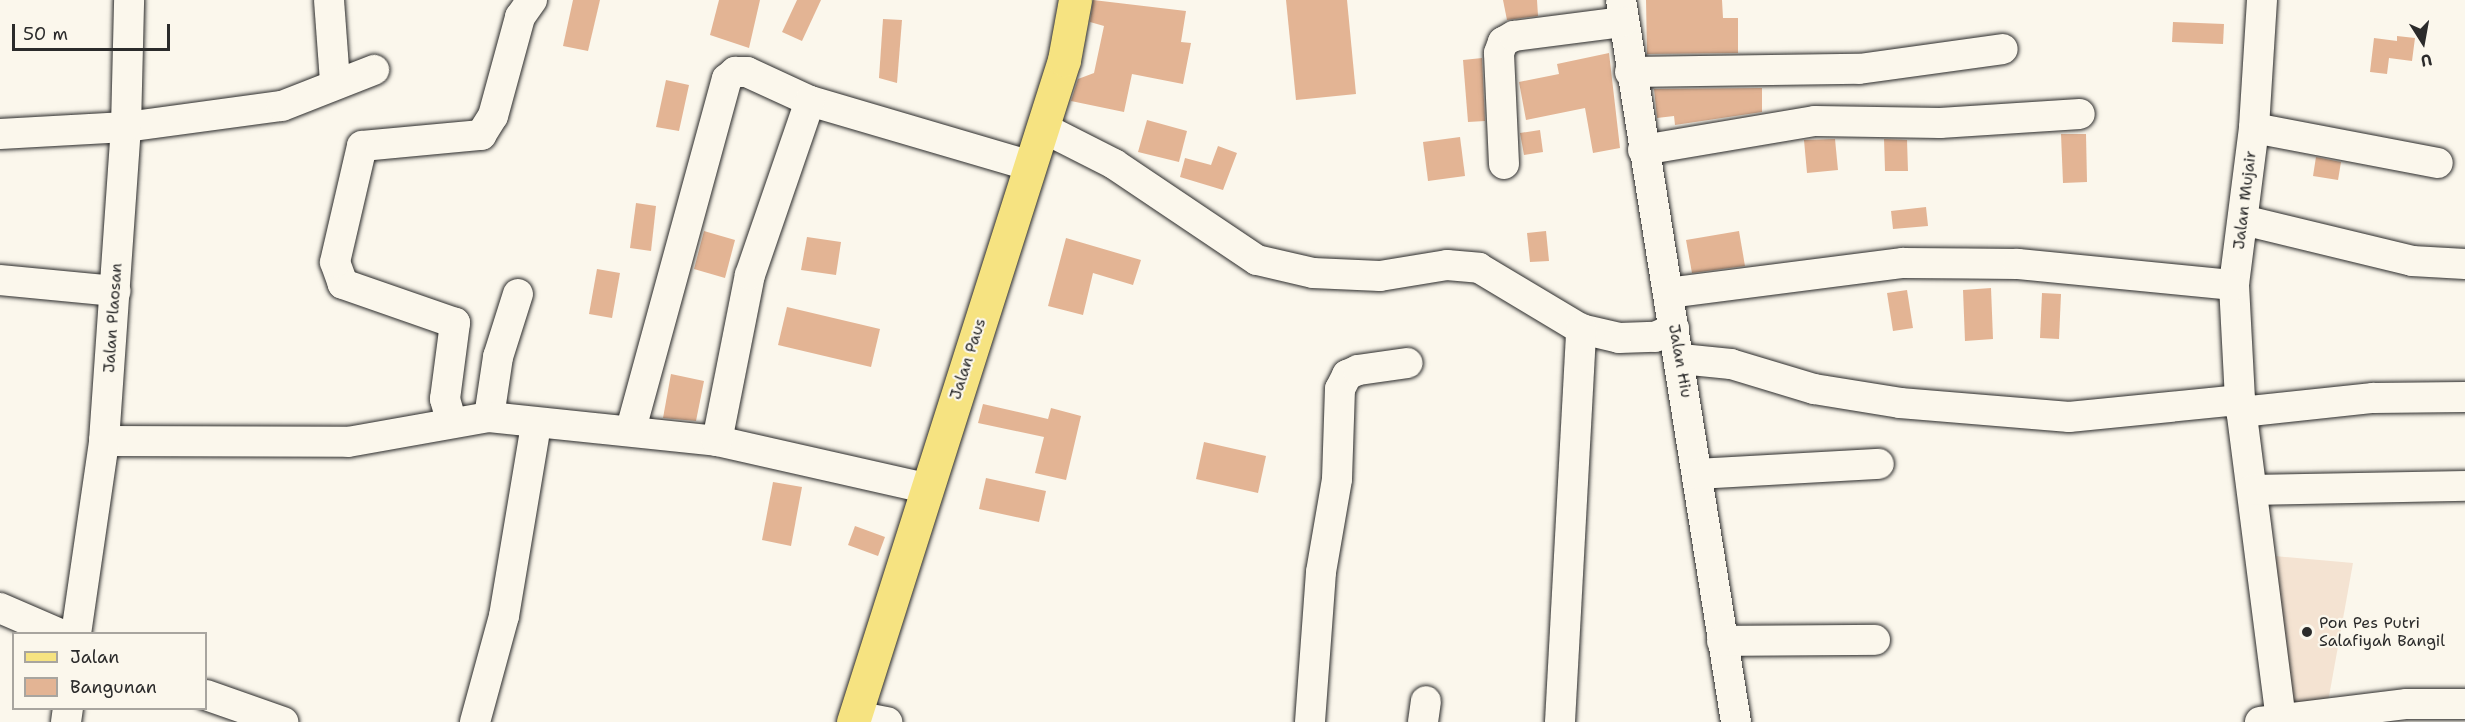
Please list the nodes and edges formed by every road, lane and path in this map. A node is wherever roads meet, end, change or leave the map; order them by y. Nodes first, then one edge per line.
1 (129, 0) edge
2 (329, 0) edge
3 (532, 0) edge
4 (1075, 0) edge
5 (2262, 0) edge
6 (1621, 11) edge
7 (2003, 49) dead end
8 (374, 70) dead end
9 (1630, 72) junction
10 (335, 82) junction
11 (810, 101) junction
12 (2080, 114) dead end
13 (126, 127) junction
14 (1042, 128) junction
15 (2254, 128) junction
16 (0, 134) edge
17 (1643, 150) junction
18 (2438, 163) dead end
19 (1504, 164) dead end
20 (1031, 166) junction
21 (2243, 220) junction
22 (2465, 264) edge
23 (0, 280) edge
24 (2234, 285) junction
25 (115, 291) junction
26 (1668, 292) junction
27 (518, 294) dead end
28 (1674, 328) junction
29 (1581, 329) junction
30 (1682, 359) junction
31 (1408, 363) dead end
32 (2465, 397) edge
33 (2240, 406) junction
34 (489, 417) junction
35 (450, 420) junction
36 (536, 424) junction
37 (631, 429) junction
38 (104, 441) junction
39 (717, 441) junction
40 (1878, 464) dead end
41 (1698, 474) junction
42 (2465, 486) edge
43 (926, 488) junction
44 (2252, 490) junction
45 (0, 608) edge
46 (58, 632) edge
47 (76, 632) edge
48 (1875, 640) dead end
49 (1722, 641) junction
50 (207, 695) edge
51 (2465, 704) edge
52 (2375, 716) edge
53 (854, 719) edge
54 (2275, 721) edge
55 (283, 722) edge
56 (475, 722) edge
57 (886, 722) edge
58 (1310, 722) edge
59 (1560, 722) edge
60 (1736, 722) edge

1 - 13 street, Jalan Plaosan
2 - 10 street
3 - 35 street
4 - 14 main road, Jalan Paus
5 - 15 street, Jalan Mujair
6 - 9 street, Jalan Hiu
6 - 19 street
7 - 9 street
8 - 10 street
9 - 17 street, Jalan Hiu
10 - 13 street
11 - 20 street
11 - 37 street
11 - 39 street
12 - 17 street
13 - 16 street
13 - 25 street, Jalan Plaosan
14 - 20 main road, Jalan Paus
14 - 29 street
15 - 18 street
15 - 21 street, Jalan Mujair
17 - 26 street, Jalan Hiu
20 - 43 main road, Jalan Paus
21 - 22 street
21 - 24 street, Jalan Mujair
23 - 25 street
24 - 26 street
24 - 33 street, Jalan Mujair
25 - 38 street, Jalan Plaosan
26 - 28 street, Jalan Hiu
27 - 34 street
28 - 29 street
28 - 30 street, Jalan Hiu
29 - 59 street
30 - 33 street
30 - 41 street, Jalan Hiu
31 - 58 street
32 - 33 street
33 - 44 street, Jalan Mujair
34 - 35 street
34 - 36 street
35 - 38 street
36 - 37 street
36 - 56 street
37 - 39 street
38 - 47 street, Jalan Plaosan
39 - 43 street
40 - 41 street
41 - 49 street, Jalan Hiu
42 - 44 street
43 - 53 main road, Jalan Paus
44 - 54 street, Jalan Mujair
45 - 46 street
48 - 49 street
49 - 60 street, Jalan Hiu
50 - 55 street
51 - 52 street
52 - 54 street
53 - 57 street

